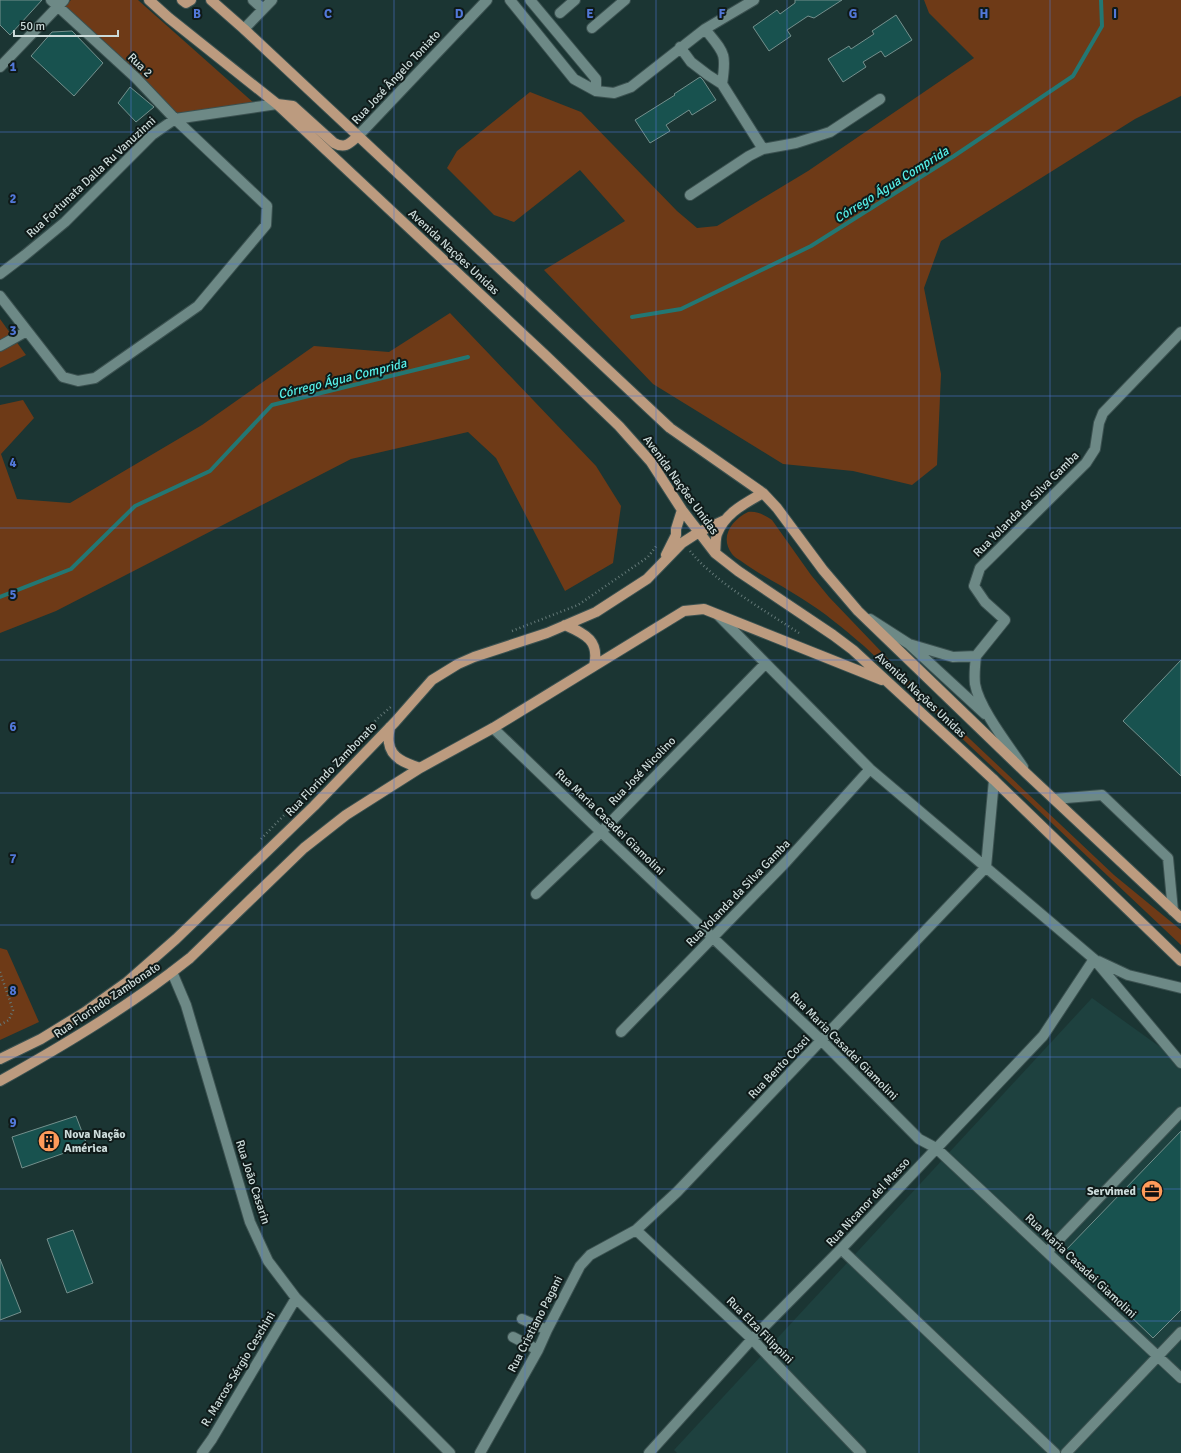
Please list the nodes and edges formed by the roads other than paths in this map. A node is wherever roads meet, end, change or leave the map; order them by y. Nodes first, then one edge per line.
1 (149, 0) edge
2 (182, 0) edge
3 (191, 0) edge
4 (211, 0) edge
5 (253, 0) edge
6 (272, 0) edge
7 (487, 0) edge
8 (510, 0) edge
9 (530, 0) edge
10 (575, 0) edge
11 (625, 0) edge
12 (754, 0) edge
13 (57, 2) edge
14 (263, 9) junction
15 (560, 13) dead end
16 (592, 28) dead end
17 (244, 29) junction
18 (705, 29) junction
19 (680, 47) junction
20 (0, 67) edge
21 (722, 84) junction
22 (596, 91) junction
23 (880, 99) dead end
24 (277, 104) junction
25 (175, 119) junction
26 (358, 136) junction
27 (763, 149) junction
28 (690, 195) dead end
29 (0, 274) edge
30 (0, 296) edge
31 (27, 331) junction
32 (1181, 332) edge
33 (0, 346) edge
34 (763, 493) junction
35 (682, 510) junction
36 (725, 520) junction
37 (699, 532) junction
38 (715, 553) junction
39 (647, 579) junction
40 (858, 611) junction
41 (718, 615) junction
42 (565, 625) junction
43 (909, 644) junction
44 (976, 656) junction
45 (766, 664) junction
46 (594, 666) junction
47 (889, 683) junction
48 (990, 718) junction
49 (390, 727) junction
50 (493, 728) junction
51 (420, 768) junction
52 (870, 769) junction
53 (1028, 774) junction
54 (994, 780) junction
55 (1054, 799) junction
56 (601, 832) junction
57 (986, 867) junction
58 (536, 894) dead end
59 (1173, 911) junction
60 (1181, 918) edge
61 (712, 938) junction
62 (1094, 959) junction
63 (1181, 961) edge
64 (172, 972) junction
65 (1181, 988) edge
66 (621, 1032) dead end
67 (822, 1041) junction
68 (0, 1059) edge
69 (1181, 1063) edge
70 (0, 1081) edge
71 (1181, 1112) edge
72 (936, 1148) junction
73 (636, 1230) junction
74 (841, 1249) junction
75 (1047, 1252) junction
76 (296, 1298) junction
77 (522, 1319) dead end
78 (547, 1330) junction
79 (1181, 1332) edge
80 (513, 1337) dead end
81 (752, 1339) junction
82 (538, 1350) junction
83 (1158, 1356) junction
84 (1181, 1378) edge
85 (202, 1453) edge
86 (450, 1453) edge
87 (480, 1453) edge
88 (649, 1453) edge
89 (861, 1453) edge
90 (1055, 1453) edge
91 (1066, 1453) edge

1 - 24 main road, Avenida Nações Unidas
2 - 3 main road
4 - 17 main road, Avenida Nações Unidas
5 - 14 street
6 - 14 street
7 - 26 street, Rua José Ângelo Toniato
8 - 22 street
9 - 22 street
10 - 15 street
11 - 16 street
12 - 18 street
13 - 20 street
13 - 25 street, Rua 2
14 - 17 street
17 - 26 main road, Avenida Nações Unidas
18 - 19 street
18 - 21 street
19 - 21 street
19 - 22 street
21 - 27 street
23 - 27 street
24 - 25 street, Rua Fortunata Dalla Ru Vanuzinni
24 - 26 main road
24 - 35 main road, Avenida Nações Unidas
25 - 29 street, Rua Fortunata Dalla Ru Vanuzinni
25 - 31 street
26 - 34 main road, Avenida Nações Unidas
27 - 28 street
30 - 31 street
31 - 33 street
32 - 44 street, Rua Yolanda da Silva Gamba
34 - 36 main road
34 - 40 main road, Avenida Nações Unidas
35 - 37 main road, Avenida Nações Unidas
35 - 39 main road
36 - 37 main road, Rua Florindo Zambonato
36 - 38 main road
37 - 38 main road, Avenida Nações Unidas
37 - 39 main road, Rua Florindo Zambonato
38 - 47 main road, Avenida Nações Unidas
39 - 42 main road, Rua Florindo Zambonato
40 - 43 street
40 - 53 main road, Avenida Nações Unidas
41 - 45 street
41 - 46 main road, Rua Florindo Zambonato
41 - 47 main road, Rua Florindo Zambonato
42 - 46 main road
42 - 49 main road, Rua Florindo Zambonato
43 - 44 street
43 - 48 street
44 - 48 street
45 - 52 street
45 - 56 street, Rua José Nicolino
46 - 50 main road, Rua Florindo Zambonato
47 - 54 main road, Avenida Nações Unidas
48 - 53 street
49 - 51 main road
49 - 68 main road, Rua Florindo Zambonato
50 - 51 main road, Rua Florindo Zambonato
50 - 56 street, Rua Maria Casadei Giamolini
51 - 64 main road, Rua Florindo Zambonato
52 - 57 street
52 - 61 street, Rua Yolanda da Silva Gamba
53 - 55 main road, Avenida Nações Unidas
54 - 57 street
54 - 63 main road, Avenida Nações Unidas
55 - 59 main road, Avenida Nações Unidas
55 - 59 street
56 - 58 street, Rua José Nicolino
56 - 61 street, Rua Maria Casadei Giamolini
57 - 62 street
57 - 67 street, Rua Bento Cosci
59 - 60 main road, Avenida Nações Unidas
61 - 66 street, Rua Yolanda da Silva Gamba
61 - 67 street, Rua Maria Casadei Giamolini
62 - 65 street
62 - 69 street
62 - 72 street, Rua Nicanor del Masso
64 - 70 main road, Rua Florindo Zambonato
64 - 76 street, Rua João Casarin
67 - 72 street, Rua Maria Casadei Giamolini
67 - 73 street, Rua Bento Cosci
71 - 75 street
72 - 74 street, Rua Nicanor del Masso
72 - 75 street, Rua Maria Casadei Giamolini
73 - 78 street, Rua Cristiano Pagani
73 - 81 street, Rua Elza Filippini
74 - 81 street, Rua Nicanor del Masso
74 - 90 street
75 - 83 street, Rua Maria Casadei Giamolini
76 - 85 street, R. Marcos Sérgio Ceschini
76 - 86 street, Rua João Casarin
77 - 78 street
78 - 82 street, Rua Cristiano Pagani
79 - 83 street
80 - 82 street
81 - 88 street, Rua Nicanor del Masso
81 - 89 street, Rua Elza Filippini
82 - 87 street, Rua Cristiano Pagani
83 - 84 street, Rua Maria Casadei Giamolini
83 - 91 street

